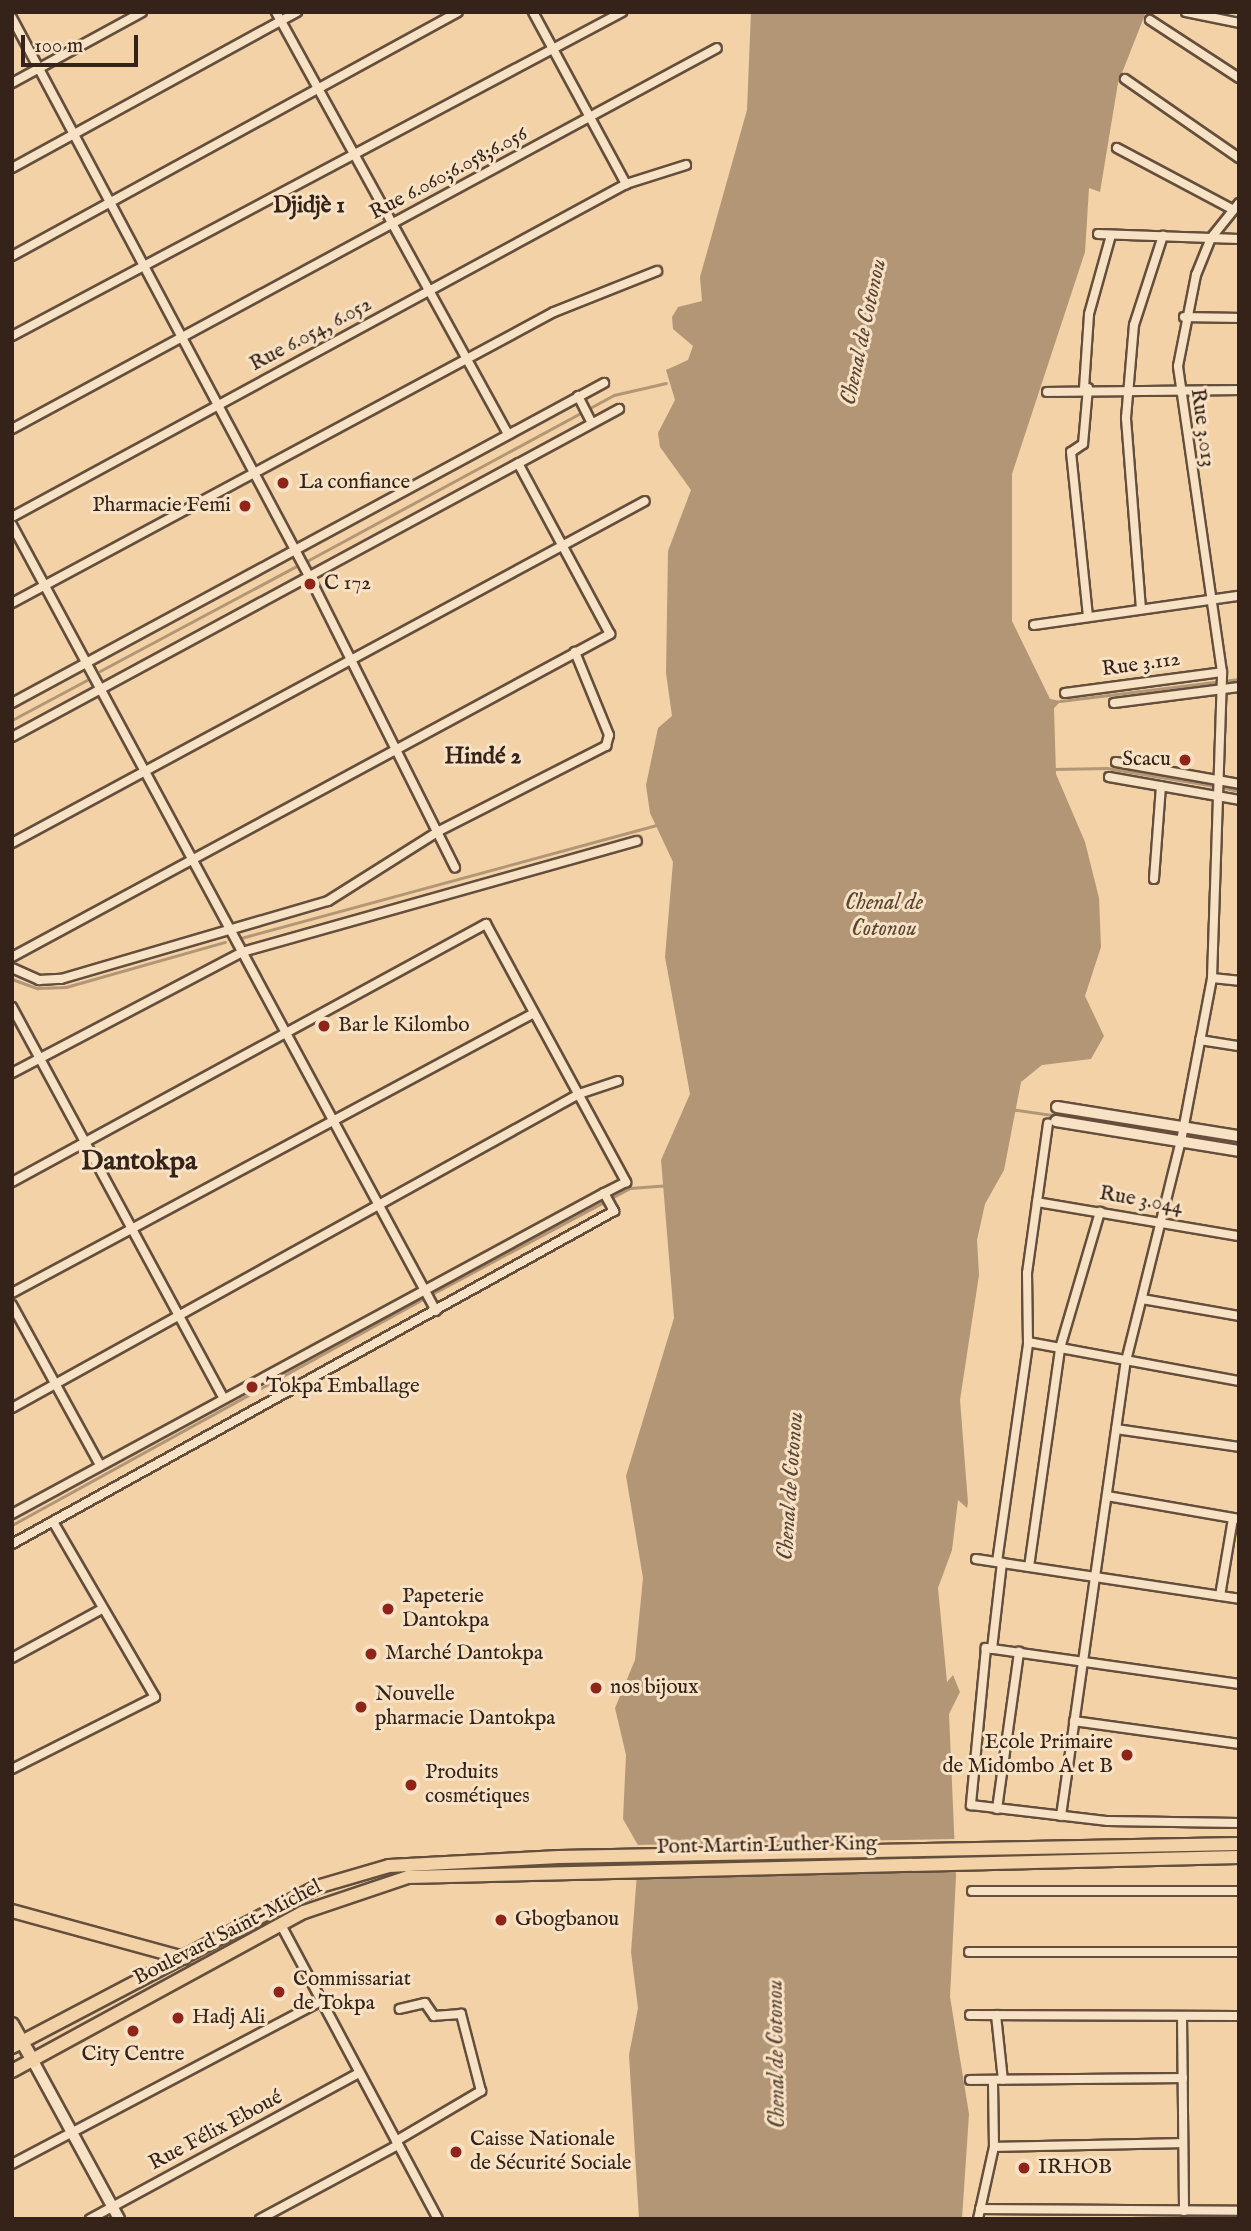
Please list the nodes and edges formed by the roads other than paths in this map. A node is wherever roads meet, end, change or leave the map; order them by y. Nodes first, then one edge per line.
1 (142, 12) edge
2 (276, 12) edge
3 (297, 12) edge
4 (458, 12) edge
5 (533, 12) edge
6 (622, 12) edge
7 (1186, 12) edge
8 (12, 18) edge
9 (1150, 20) dead end
10 (281, 21) junction
11 (1239, 23) edge
12 (553, 48) junction
13 (717, 48) dead end
14 (37, 70) junction
15 (1239, 78) edge
16 (1125, 79) dead end
17 (12, 83) edge
18 (318, 89) junction
19 (590, 117) junction
20 (72, 135) junction
21 (1117, 148) dead end
22 (356, 158) junction
23 (1239, 158) edge
24 (686, 165) dead end
25 (12, 168) edge
26 (626, 184) junction
27 (1239, 202) edge
28 (109, 205) junction
29 (1230, 208) junction
30 (392, 224) junction
31 (1098, 234) dead end
32 (1111, 235) junction
33 (1163, 236) junction
34 (1211, 238) junction
35 (1239, 239) edge
36 (12, 256) edge
37 (142, 266) junction
38 (657, 271) dead end
39 (429, 291) junction
40 (1184, 317) junction
41 (1239, 318) edge
42 (12, 336) edge
43 (181, 338) junction
44 (466, 358) junction
45 (604, 383) dead end
46 (1128, 387) junction
47 (1086, 388) junction
48 (1178, 389) junction
49 (1239, 390) edge
50 (1047, 392) dead end
51 (578, 396) junction
52 (218, 405) junction
53 (619, 409) dead end
54 (591, 420) junction
55 (12, 429) edge
56 (508, 434) junction
57 (518, 463) junction
58 (256, 477) junction
59 (645, 501) dead end
60 (12, 517) edge
61 (12, 525) edge
62 (562, 546) junction
63 (295, 550) junction
64 (309, 576) junction
65 (45, 585) junction
66 (1239, 596) edge
67 (1210, 600) junction
68 (12, 603) edge
69 (1141, 609) junction
70 (1088, 617) junction
71 (1034, 625) dead end
72 (575, 652) junction
73 (352, 660) junction
74 (88, 665) junction
75 (1222, 672) junction
76 (99, 686) junction
77 (1239, 687) edge
78 (1221, 689) junction
79 (1065, 694) dead end
80 (12, 703) edge
81 (1114, 703) dead end
82 (12, 737) edge
83 (395, 753) junction
84 (1116, 762) dead end
85 (145, 771) junction
86 (1109, 777) dead end
87 (1218, 780) junction
88 (1239, 784) edge
89 (1161, 786) junction
90 (1217, 796) junction
91 (1239, 800) edge
92 (437, 832) junction
93 (637, 841) dead end
94 (12, 843) edge
95 (193, 861) junction
96 (455, 867) dead end
97 (1154, 879) dead end
98 (231, 932) junction
99 (242, 952) junction
100 (12, 957) edge
101 (12, 968) edge
102 (1212, 978) junction
103 (1239, 981) edge
104 (12, 1007) edge
105 (534, 1013) junction
106 (287, 1035) junction
107 (1200, 1040) junction
108 (1239, 1046) edge
109 (40, 1058) junction
110 (12, 1073) edge
111 (618, 1081) dead end
112 (579, 1094) junction
113 (1056, 1107) dead end
114 (333, 1121) junction
115 (1052, 1122) joint
116 (1184, 1127) junction
117 (1239, 1136) edge
118 (1181, 1141) junction
119 (85, 1142) junction
120 (1239, 1151) edge
121 (12, 1182) edge
122 (604, 1193) junction
123 (1037, 1202) junction
124 (380, 1208) junction
125 (1100, 1212) junction
126 (1161, 1221) junction
127 (131, 1228) junction
128 (1239, 1237) edge
129 (424, 1289) junction
130 (12, 1293) edge
131 (1142, 1299) junction
132 (12, 1305) edge
133 (436, 1311) junction
134 (1239, 1316) edge
135 (180, 1318) junction
136 (1028, 1342) junction
137 (1060, 1348) junction
138 (1126, 1361) junction
139 (1239, 1381) edge
140 (56, 1385) junction
141 (223, 1397) junction
142 (12, 1408) edge
143 (1116, 1429) junction
144 (1239, 1447) edge
145 (100, 1465) junction
146 (1107, 1496) junction
147 (12, 1514) edge
148 (1236, 1518) edge
149 (52, 1522) junction
150 (12, 1544) edge
151 (976, 1559) dead end
152 (1000, 1562) junction
153 (1028, 1567) junction
154 (1095, 1577) junction
155 (1220, 1596) junction
156 (1239, 1599) edge
157 (102, 1609) junction
158 (992, 1648) junction
159 (1019, 1652) junction
160 (12, 1658) edge
161 (1083, 1662) junction
162 (1239, 1684) edge
163 (1074, 1721) junction
164 (1239, 1744) edge
165 (12, 1769) edge
166 (997, 1809) junction
167 (1061, 1816) junction
168 (1239, 1823) edge
169 (1239, 1844) edge
170 (975, 1855) junction
171 (559, 1857) joint
172 (1239, 1857) edge
173 (560, 1870) joint
174 (972, 1891) dead end
175 (1239, 1891) edge
176 (12, 1911) edge
177 (281, 1925) junction
178 (969, 1952) dead end
179 (1239, 1952) edge
180 (184, 1958) junction
181 (321, 2001) junction
182 (400, 2009) dead end
183 (970, 2015) dead end
184 (996, 2015) junction
185 (1182, 2016) junction
186 (1239, 2016) edge
187 (12, 2024) edge
188 (17, 2045) edge
189 (33, 2061) junction
190 (12, 2071) edge
191 (359, 2073) junction
192 (1183, 2078) junction
193 (970, 2080) dead end
194 (998, 2080) junction
195 (72, 2132) junction
196 (397, 2143) junction
197 (1184, 2143) junction
198 (994, 2147) junction
199 (12, 2164) edge
200 (112, 2207) junction
201 (1184, 2211) junction
202 (1239, 2211) edge
203 (979, 2214) edge
204 (435, 2218) edge
205 (90, 2219) edge
206 (119, 2219) edge
207 (260, 2219) edge

1 - 14 street
2 - 10 street
3 - 10 street
4 - 18 street
5 - 12 street
6 - 12 street
7 - 11 street
8 - 14 street
9 - 15 street
10 - 18 street
10 - 20 street
12 - 19 street
12 - 22 street
13 - 19 street, Rue 6.060;6.058;6.056
14 - 17 street
14 - 20 street
16 - 23 street
18 - 22 street
18 - 28 street
19 - 26 street
19 - 30 street, Rue 6.060;6.058;6.056
20 - 25 street
20 - 28 street
21 - 29 street
22 - 30 street
22 - 37 street
24 - 26 street, Rue 6.054, 6.052
26 - 39 street, Rue 6.054, 6.052
27 - 29 street, Rue 3.013
28 - 36 street
28 - 37 street
29 - 34 street, Rue 3.013
30 - 39 street
30 - 43 street, Rue 6.060;6.058;6.056
31 - 32 street
32 - 33 street
32 - 47 street
33 - 34 street
33 - 46 street
34 - 35 street
34 - 40 street, Rue 3.013
37 - 42 street
37 - 43 street
38 - 44 street
39 - 44 street
39 - 52 street, Rue 6.054, 6.052
40 - 41 street
40 - 48 street, Rue 3.013
43 - 52 street
43 - 55 street, Rue 6.060;6.058;6.056
44 - 56 street
44 - 58 street
45 - 51 street
46 - 47 street
46 - 48 street
46 - 69 street
47 - 50 street
47 - 70 street
48 - 49 street
48 - 67 street, Rue 3.013
51 - 54 street
51 - 56 street
52 - 58 street
52 - 60 street, Rue 6.054, 6.052
53 - 54 street
54 - 57 street
56 - 63 street
57 - 62 street
57 - 64 street
58 - 63 street
58 - 65 street
59 - 62 street
61 - 65 street
62 - 72 street
62 - 73 street
63 - 64 street
63 - 74 street
64 - 73 street
64 - 76 street
65 - 68 street
65 - 74 street
66 - 67 street
67 - 69 street
67 - 75 street, Rue 3.013
69 - 70 street
70 - 71 street
72 - 83 street
72 - 92 street
73 - 83 street
73 - 85 street
74 - 76 street
74 - 80 street
75 - 78 street, Rue 3.013
75 - 79 street, Rue 3.112
76 - 82 street
76 - 85 street
77 - 78 street, Rue 3.112
78 - 81 street, Rue 3.112
78 - 87 street, Rue 3.013
83 - 92 street
83 - 95 street
84 - 87 street
85 - 94 street
85 - 95 street
86 - 89 street
87 - 88 street
87 - 90 street, Rue 3.013
89 - 90 street
89 - 97 street
90 - 91 street
90 - 102 street, Rue 3.013
92 - 96 street
92 - 98 street
93 - 99 street
95 - 98 street
95 - 100 street
98 - 99 street
98 - 101 street
99 - 106 street
99 - 109 street
102 - 103 street
102 - 107 street, Rue 3.013
104 - 109 street
105 - 106 street
105 - 112 street
105 - 114 street
106 - 114 street
106 - 119 street
107 - 108 street
107 - 116 street, Rue 3.013
109 - 110 street
109 - 119 street
111 - 112 street
112 - 122 street
112 - 124 street
113 - 116 street
114 - 124 street
114 - 127 street
115 - 118 street
115 - 123 street
116 - 117 street
116 - 118 street, Rue 3.013
118 - 120 street
118 - 126 street, Rue 3.013
119 - 121 street
119 - 127 street
122 - 129 street
122 - 133 street
123 - 125 street, Rue 3.044
123 - 136 street
124 - 129 street
124 - 135 street
125 - 126 street, Rue 3.044
125 - 137 street
126 - 128 street, Rue 3.044
126 - 131 street, Rue 3.013
127 - 130 street
127 - 135 street
129 - 133 street
129 - 141 street
131 - 134 street
131 - 138 street, Rue 3.013
132 - 140 street
133 - 149 street
135 - 140 street
135 - 141 street
136 - 137 street
136 - 152 street
137 - 138 street
137 - 153 street
138 - 139 street
138 - 143 street, Rue 3.013
140 - 142 street
140 - 145 street
141 - 145 street
143 - 144 street
143 - 146 street, Rue 3.013
145 - 147 street
146 - 148 street
146 - 154 street, Rue 3.013
148 - 155 street
149 - 150 street
149 - 157 street
151 - 152 street
152 - 153 street
152 - 158 street
153 - 154 street
154 - 155 street
154 - 161 street, Rue 3.013
155 - 156 street
157 - 160 street
157 - 165 street
158 - 159 street
158 - 166 street
159 - 161 street
159 - 166 street
161 - 162 street
161 - 163 street, Rue 3.013
163 - 164 street
163 - 167 street, Rue 3.013
166 - 167 street
167 - 168 street
169 - 170 main road
170 - 171 main road, Pont Martin Luther King
170 - 172 main road
170 - 173 main road, Pont Martin Luther King
171 - 180 main road, Boulevard Saint-Michel
173 - 177 main road, Boulevard Saint-Michel
174 - 175 street
176 - 180 main road
177 - 181 street
177 - 189 main road, Boulevard Saint-Michel
178 - 179 street
180 - 188 main road, Boulevard Saint-Michel
181 - 191 street
181 - 195 street
182 - 196 street
183 - 184 street
184 - 185 street
184 - 194 street
185 - 186 street
185 - 192 street
187 - 188 main road
188 - 189 main road
189 - 190 main road, Boulevard Saint-Michel
189 - 195 street
191 - 196 street
191 - 200 street, Rue Félix Eboué
192 - 194 street
192 - 197 street
193 - 194 street
194 - 198 street
195 - 199 street
195 - 200 street
196 - 204 street
196 - 207 street
197 - 198 street
197 - 201 street
198 - 203 street
200 - 205 street, Rue Félix Eboué
200 - 206 street
201 - 202 street
201 - 203 street

